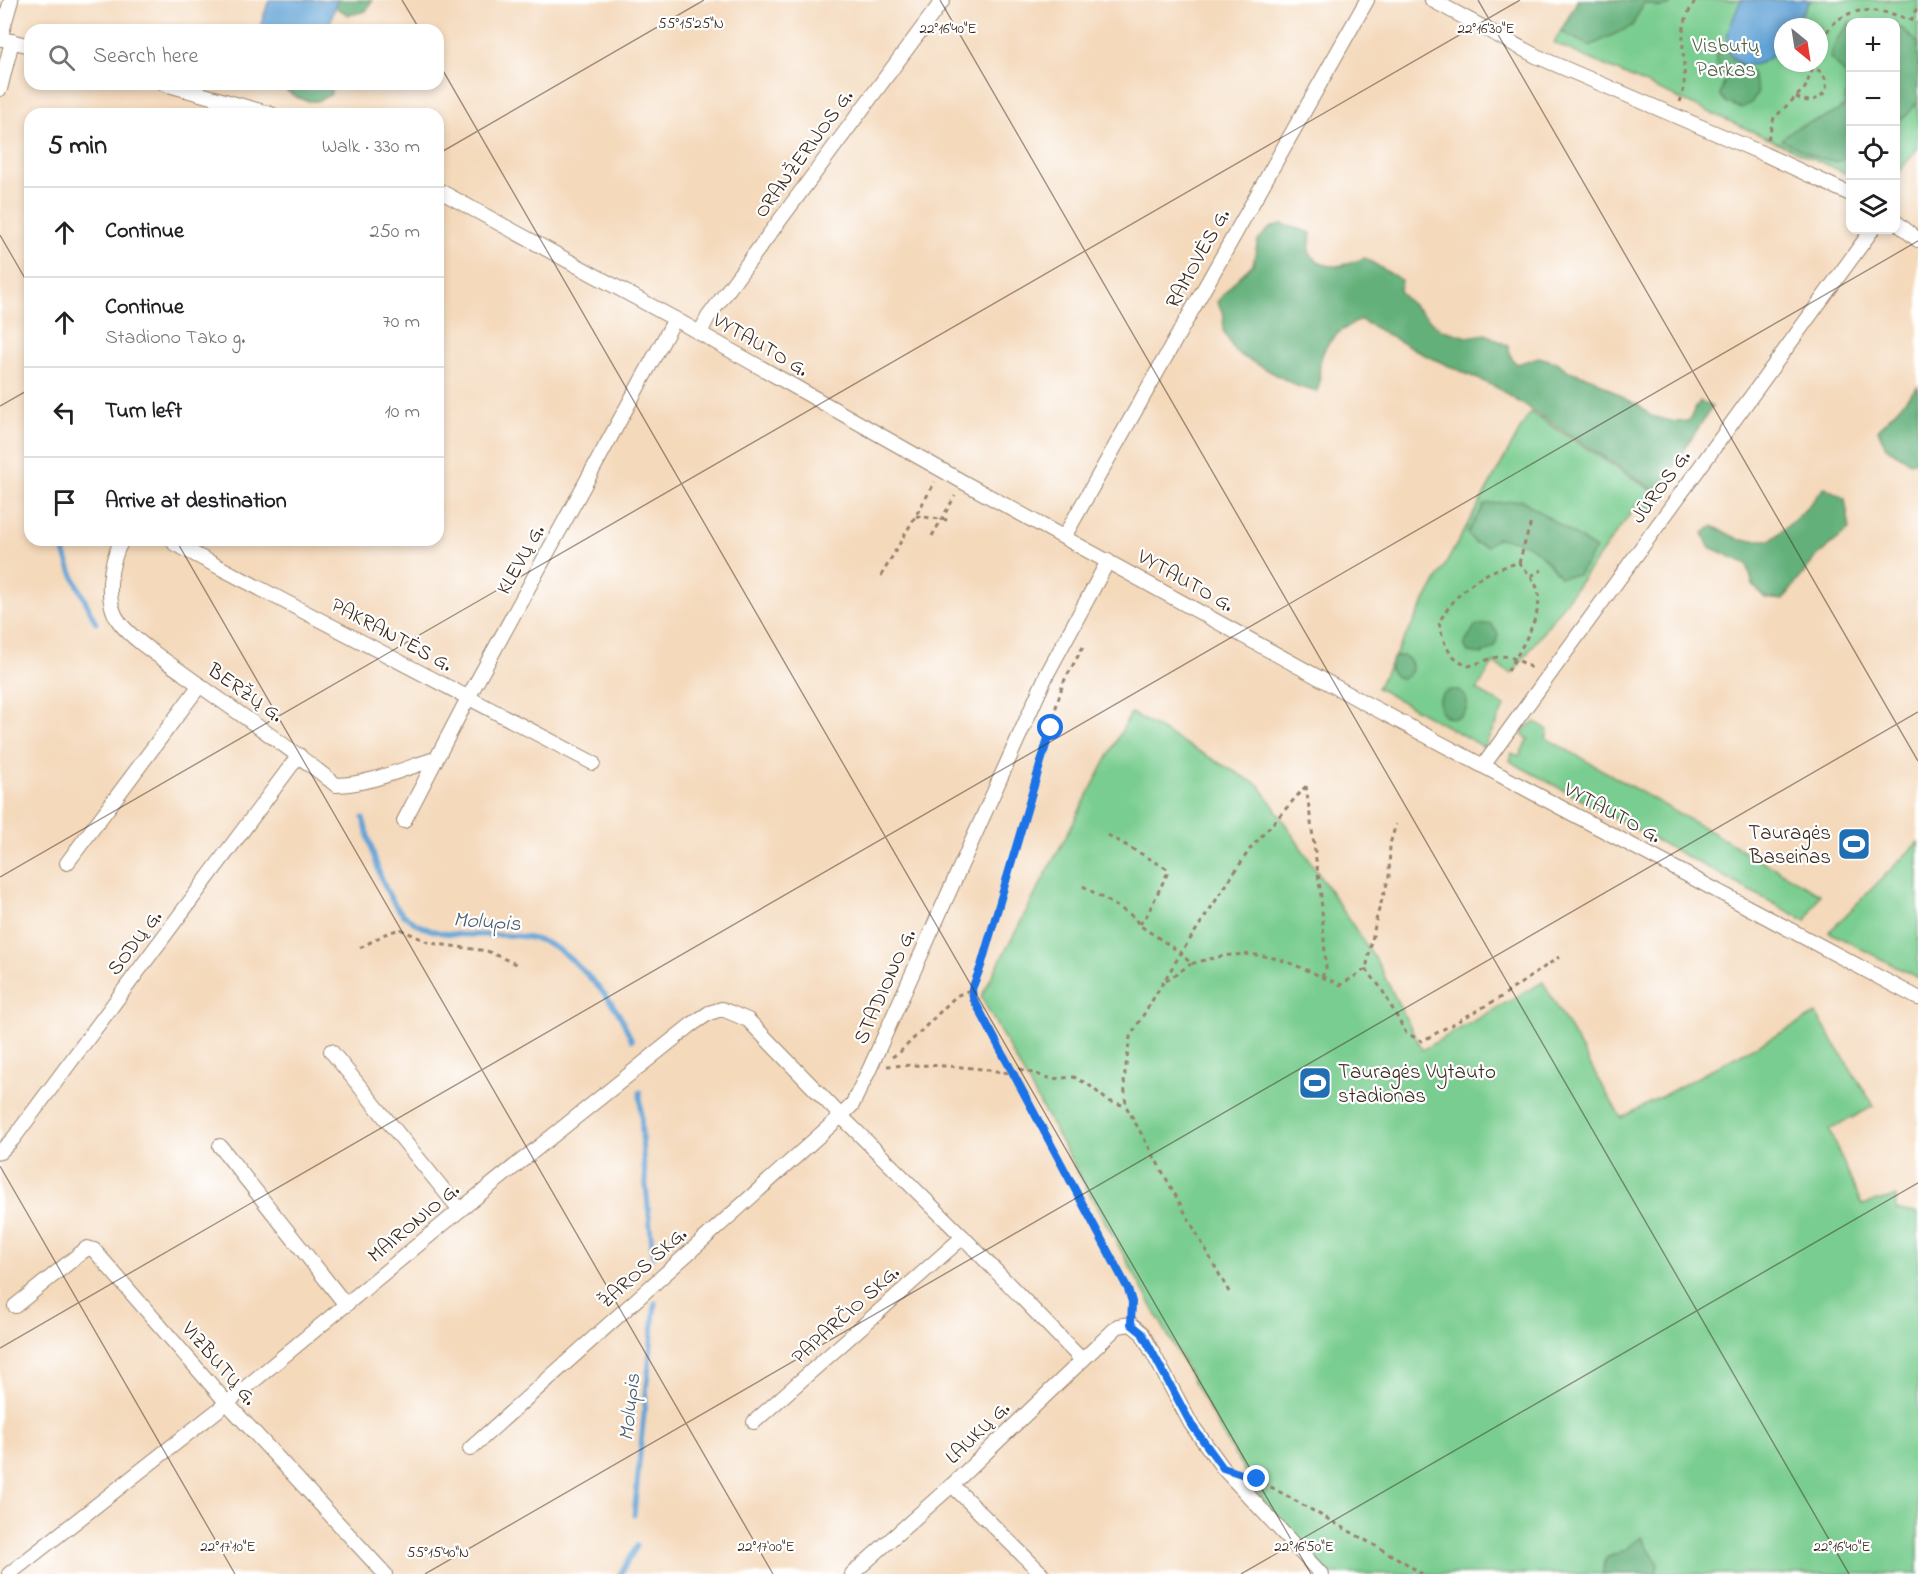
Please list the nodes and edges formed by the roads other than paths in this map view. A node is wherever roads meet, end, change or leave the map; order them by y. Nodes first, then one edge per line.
1 (11, 0) edge
2 (942, 0) edge
3 (1367, 0) edge
4 (1432, 0) edge
5 (4, 40) edge
6 (24, 45) edge
7 (0, 89) edge
8 (186, 90) edge
9 (250, 108) edge
10 (1846, 192) edge
11 (444, 193) edge
12 (1900, 225) edge
13 (1869, 234) edge
14 (1918, 240) edge
15 (675, 319) junction
16 (700, 333) junction
17 (1064, 537) junction
18 (119, 546) edge
19 (179, 546) edge
20 (1108, 561) junction
21 (200, 686) junction
22 (468, 698) junction
23 (299, 755) junction
24 (435, 759) junction
25 (593, 763) dead end
26 (1483, 766) junction
27 (404, 821) dead end
28 (67, 863) dead end
29 (1918, 998) edge
30 (331, 1051) dead end
31 (841, 1116) junction
32 (220, 1146) dead end
33 (0, 1152) edge
34 (460, 1210) junction
35 (963, 1237) junction
36 (346, 1305) junction
37 (15, 1306) dead end
38 (1082, 1360) junction
39 (227, 1403) junction
40 (754, 1422) dead end
41 (470, 1449) dead end
42 (952, 1485) junction
43 (9, 1574) edge
44 (385, 1574) edge
45 (852, 1574) edge
46 (1042, 1574) edge
47 (1321, 1574) edge

1 - 5 street
2 - 16 street, ORANŽERIJOS G.
3 - 17 street, RAMOVĖS G.
4 - 10 street
5 - 6 street
5 - 7 street
8 - 9 street
11 - 15 street, VYTAUTO G.
12 - 14 street
13 - 26 street, JŪROS G.
15 - 16 street, VYTAUTO G.
15 - 22 street, KLEVŲ G.
16 - 17 street, VYTAUTO G.
17 - 20 street, VYTAUTO G.
18 - 21 street, BERŽŲ G.
19 - 22 street, PAKRANTĖS G.
20 - 26 street, VYTAUTO G.
20 - 31 street, STADIONO G.
21 - 23 street, BERŽŲ G.
21 - 28 street
22 - 24 street, KLEVŲ G.
22 - 25 street, PAKRANTĖS G.
23 - 24 street, BERŽŲ G.
23 - 33 street, SODŲ G.
24 - 27 street, KLEVŲ G.
26 - 29 street, VYTAUTO G.
30 - 34 street
31 - 34 street, MAIRONIO G.
31 - 35 street
31 - 41 street, ŽAROS SKG.
32 - 36 street
34 - 36 street, MAIRONIO G.
35 - 38 street
35 - 40 street, PAPARČIO SKG.
36 - 39 street, MAIRONIO G.
37 - 39 street, VIZBUTŲ G.
38 - 42 street, LAUKŲ G.
38 - 47 street, LAUKŲ G.
39 - 43 street, MAIRONIO G.
39 - 44 street, VIZBUTŲ G.
42 - 45 street, LAUKŲ G.
42 - 46 street

